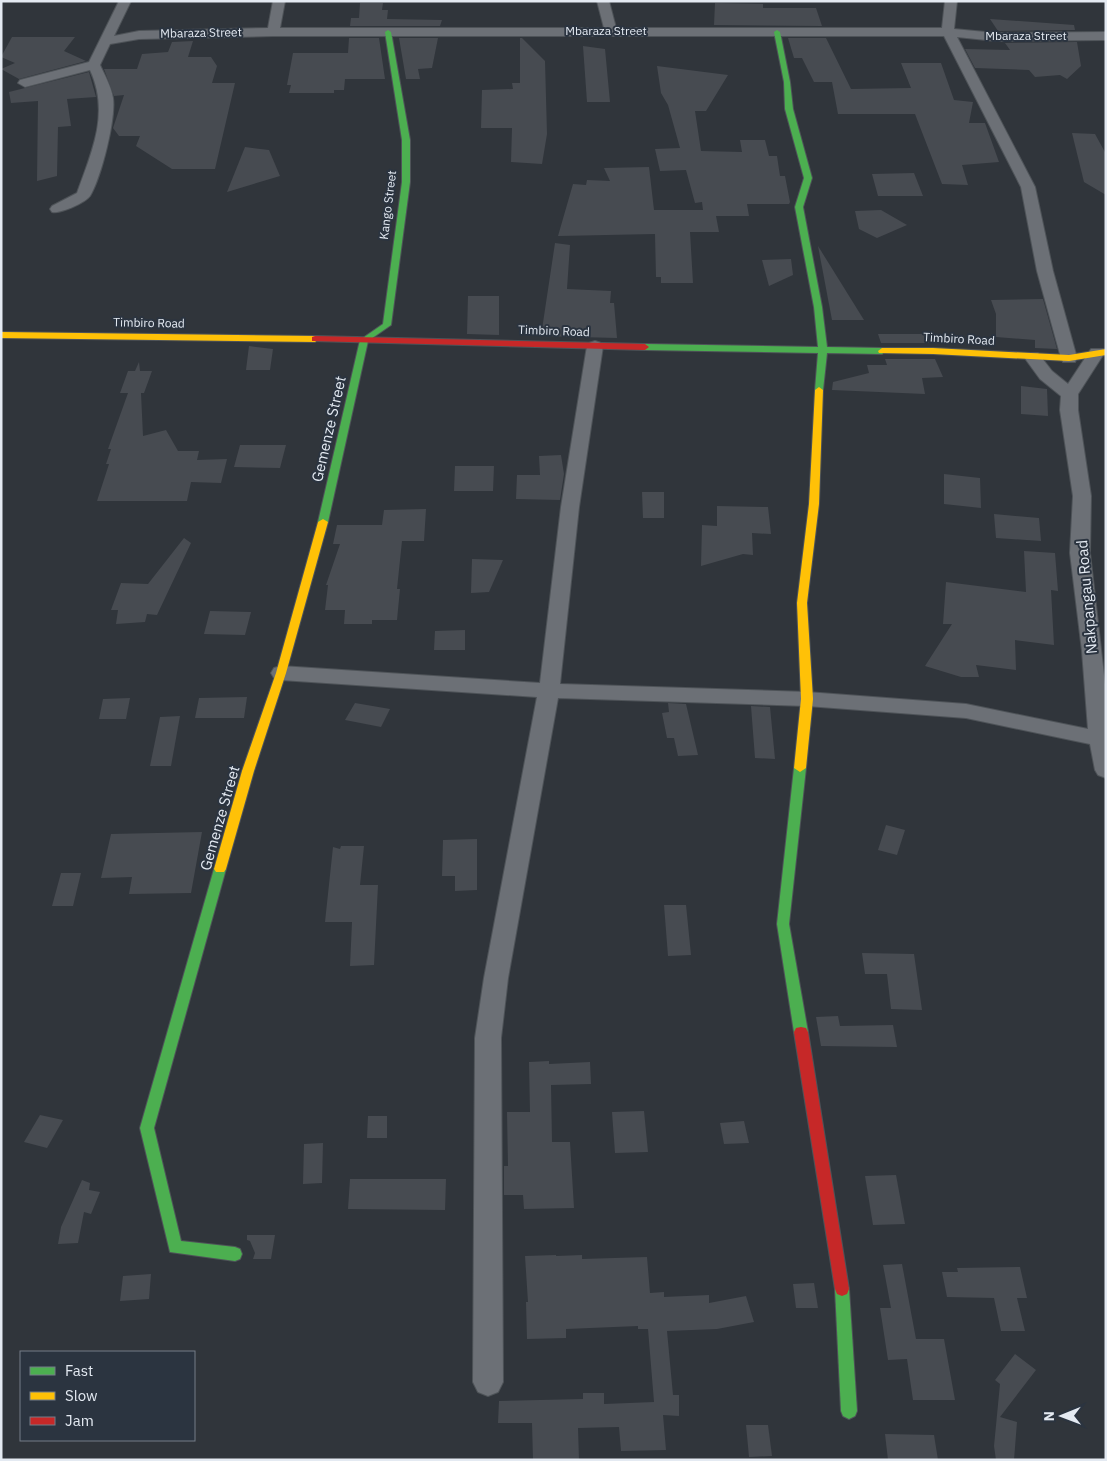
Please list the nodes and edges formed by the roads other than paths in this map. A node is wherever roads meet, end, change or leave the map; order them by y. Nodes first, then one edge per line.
1 (125, 1) edge
2 (279, 1) edge
3 (604, 1) edge
4 (951, 1) edge
5 (610, 31) junction
6 (273, 32) junction
7 (388, 32) junction
8 (777, 32) junction
9 (948, 32) junction
10 (1106, 36) edge
11 (107, 41) junction
12 (94, 65) junction
13 (25, 83) dead end
14 (57, 209) dead end
15 (1, 335) edge
16 (364, 340) junction
17 (595, 346) junction
18 (823, 350) junction
19 (1103, 351) edge
20 (1032, 357) junction
21 (1069, 358) junction
22 (1070, 394) junction
23 (281, 673) junction
24 (549, 691) junction
25 (808, 699) junction
26 (1102, 739) edge
27 (1106, 770) edge
28 (235, 1254) dead end
29 (488, 1382) dead end
30 (849, 1411) dead end

1 - 11 street
2 - 6 street
3 - 5 street
4 - 9 street
5 - 7 street, Mbaraza Street
5 - 8 street, Mbaraza Street
6 - 7 street, Mbaraza Street
6 - 11 street, Mbaraza Street
7 - 16 street, Kango Street
8 - 9 street, Mbaraza Street
8 - 18 street
9 - 10 street, Mbaraza Street
9 - 21 street
11 - 12 street
12 - 13 street
12 - 14 street
15 - 16 street, Timbiro Road
16 - 17 street, Timbiro Road
16 - 23 street, Gemenze Street
17 - 18 street, Timbiro Road
17 - 24 street
18 - 20 street, Timbiro Road
18 - 25 street
19 - 21 street, Timbiro Road
19 - 22 street
20 - 21 street, Timbiro Road
20 - 22 street
22 - 26 street, Nakpangau Road
23 - 24 street
23 - 28 street, Gemenze Street
24 - 25 street
24 - 29 street
25 - 26 street
25 - 30 street
26 - 27 street, Nakpangau Road

